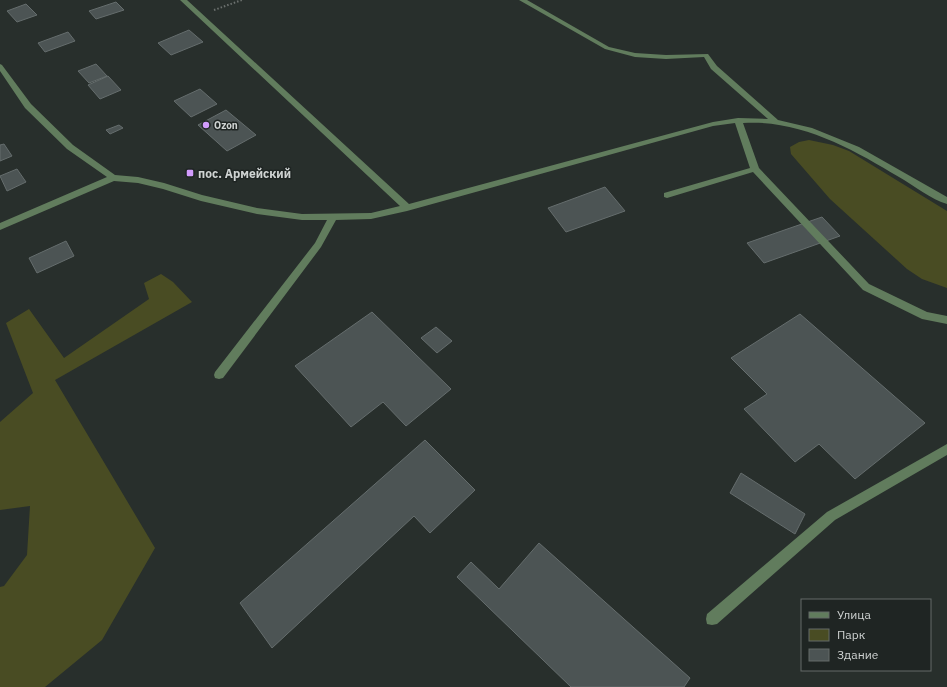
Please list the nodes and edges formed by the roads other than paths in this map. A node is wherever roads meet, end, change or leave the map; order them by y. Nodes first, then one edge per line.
1 (183, 0) edge
2 (522, 0) edge
3 (0, 66) edge
4 (738, 120) junction
5 (775, 121) junction
6 (755, 169) junction
7 (113, 178) junction
8 (667, 195) dead end
9 (947, 201) edge
10 (407, 208) junction
11 (334, 217) junction
12 (0, 227) edge
13 (947, 320) edge
14 (219, 375) dead end
15 (947, 449) edge
16 (712, 619) dead end

1 - 10 street
2 - 5 street
3 - 7 street
4 - 5 street
4 - 6 street
4 - 10 street
5 - 9 street
6 - 8 street
6 - 13 street
7 - 11 street
7 - 12 street
10 - 11 street
11 - 14 street
15 - 16 street

